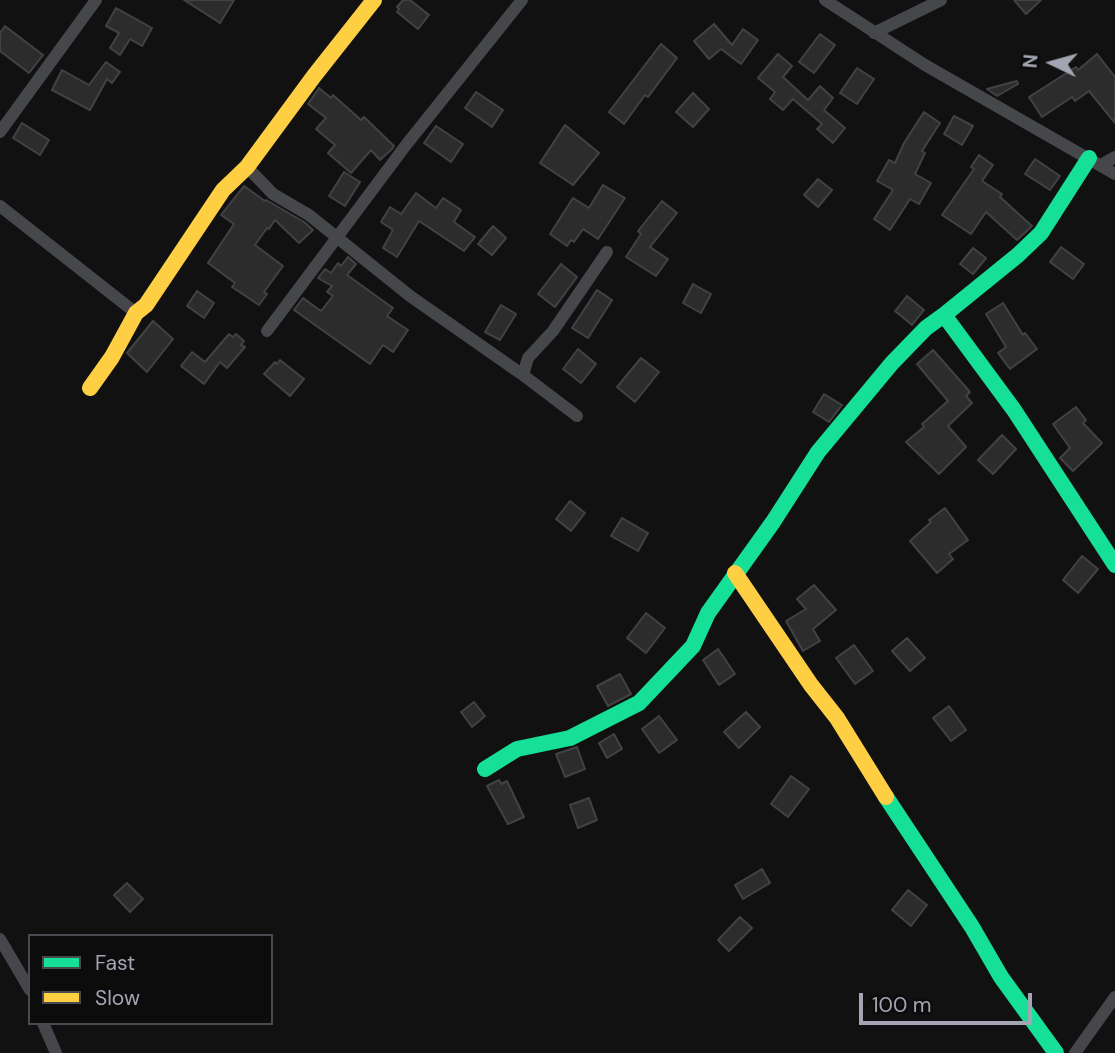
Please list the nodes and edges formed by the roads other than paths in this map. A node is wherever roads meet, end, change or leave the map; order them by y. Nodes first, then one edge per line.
1 (96, 0) edge
2 (374, 0) edge
3 (522, 0) edge
4 (825, 0) edge
5 (942, 0) edge
6 (874, 33) junction
7 (0, 132) edge
8 (1115, 157) edge
9 (1095, 162) junction
10 (247, 166) junction
11 (1115, 174) edge
12 (0, 206) edge
13 (337, 237) junction
14 (607, 252) dead end
15 (136, 313) junction
16 (944, 315) junction
17 (267, 331) dead end
18 (523, 375) junction
19 (90, 388) dead end
20 (576, 416) dead end
21 (1115, 565) edge
22 (735, 573) junction
23 (485, 769) dead end
24 (0, 939) edge
25 (28, 987) edge
26 (1115, 998) edge
27 (44, 1025) edge
28 (56, 1053) edge
29 (1056, 1053) edge
30 (1075, 1053) edge

1 - 7 street
2 - 10 street
3 - 13 street
4 - 6 street
5 - 6 street
6 - 9 street
8 - 9 street
9 - 11 street
9 - 16 street
10 - 13 street
10 - 15 street
12 - 15 street
13 - 17 street
13 - 18 street
14 - 18 street
15 - 19 street
16 - 21 street
16 - 22 street
18 - 20 street
22 - 23 street
22 - 29 street
24 - 25 street
26 - 30 street
27 - 28 street

